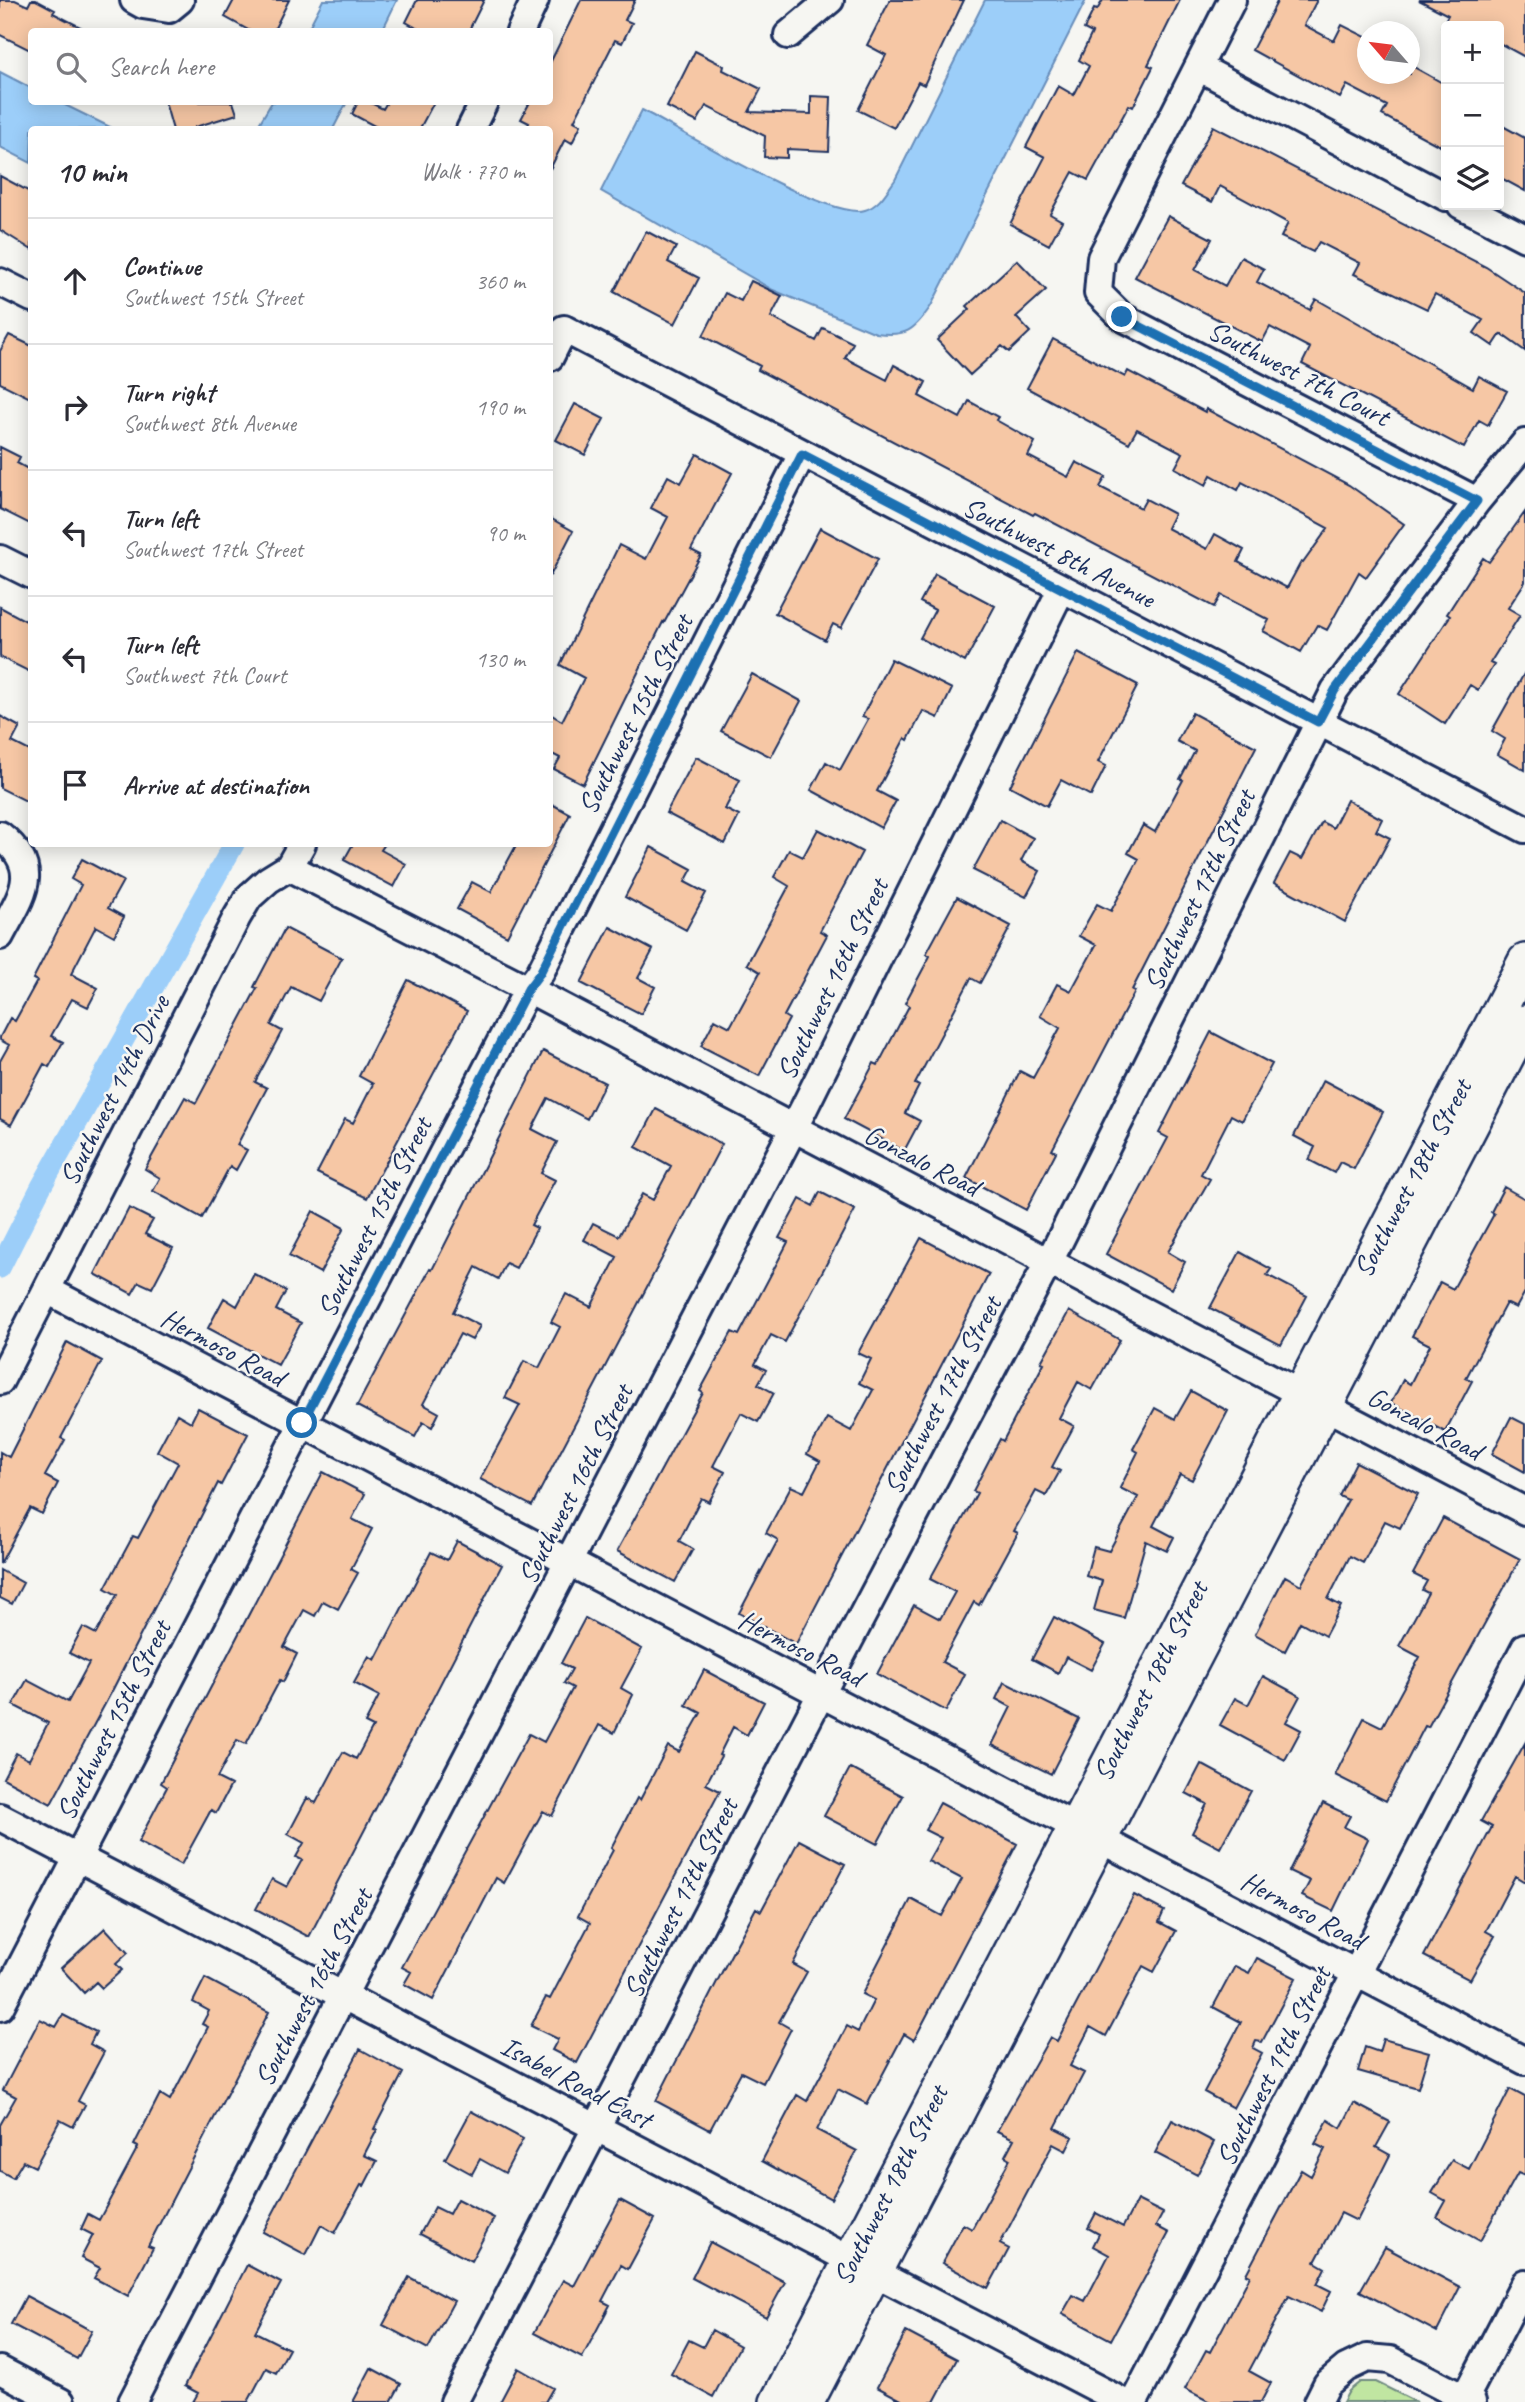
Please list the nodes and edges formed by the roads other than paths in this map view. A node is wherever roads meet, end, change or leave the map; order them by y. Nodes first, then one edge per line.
1 (134, 0) edge
2 (535, 0) edge
3 (830, 0) edge
4 (1232, 0) edge
5 (174, 4) edge
6 (522, 28) edge
7 (788, 35) dead end
8 (1198, 68) junction
9 (482, 105) edge
10 (472, 126) edge
11 (1441, 194) edge
12 (1471, 210) edge
13 (1525, 238) edge
14 (0, 282) edge
15 (28, 296) edge
16 (553, 351) edge
17 (1525, 443) edge
18 (802, 454) junction
19 (1477, 501) junction
20 (0, 559) edge
21 (28, 573) edge
22 (1062, 588) junction
23 (1318, 722) junction
24 (1525, 829) edge
25 (0, 835) edge
26 (300, 847) edge
27 (289, 867) junction
28 (0, 936) edge
29 (1525, 961) edge
30 (528, 989) junction
31 (1525, 1022) edge
32 (793, 1129) junction
33 (1048, 1261) junction
34 (47, 1290) junction
35 (0, 1381) edge
36 (1313, 1399) junction
37 (302, 1423) junction
38 (1525, 1511) edge
39 (569, 1563) junction
40 (1525, 1647) edge
41 (821, 1694) junction
42 (0, 1817) edge
43 (1088, 1831) junction
44 (78, 1857) junction
45 (1356, 1973) junction
46 (344, 1996) junction
47 (0, 2007) edge
48 (1525, 2061) edge
49 (596, 2128) junction
50 (863, 2267) junction
51 (1525, 2283) edge
52 (0, 2370) edge
53 (1469, 2400) edge
54 (61, 2402) edge
55 (132, 2402) edge
56 (454, 2402) edge
57 (777, 2402) edge
58 (807, 2402) edge
59 (1123, 2402) edge
60 (1134, 2402) edge
61 (1318, 2402) edge

1 - 5 street
2 - 6 street
3 - 7 street
4 - 8 street
8 - 11 street
8 - 19 street, Southwest 7th Court
9 - 10 street
12 - 13 street
14 - 15 street
16 - 18 street, Southwest 8th Avenue
17 - 19 street, Southwest 17th Street
18 - 22 street, Southwest 8th Avenue
18 - 30 street, Southwest 15th Street
19 - 23 street, Southwest 17th Street
20 - 21 street
22 - 23 street, Southwest 8th Avenue
22 - 32 street, Southwest 16th Street
23 - 24 street, Southwest 8th Avenue
23 - 33 street, Southwest 17th Street
25 - 28 street
26 - 27 street, Southwest 14th Drive
27 - 30 street, Gonzalo Road
27 - 34 street, Southwest 14th Drive
29 - 36 main road, Southwest 18th Street
30 - 32 street, Gonzalo Road
30 - 37 street, Southwest 15th Street
31 - 36 main road, Southwest 18th Street
32 - 33 street, Gonzalo Road
32 - 39 street, Southwest 16th Street
33 - 36 street, Gonzalo Road
33 - 41 street, Southwest 17th Street
34 - 35 street, Southwest 14th Drive
34 - 37 street, Hermoso Road
36 - 38 street, Gonzalo Road
36 - 43 main road, Southwest 18th Street
37 - 39 street, Hermoso Road
37 - 44 street, Southwest 15th Street
39 - 41 street, Hermoso Road
39 - 46 street, Southwest 16th Street
40 - 45 street, Southwest 19th Street
41 - 43 street, Hermoso Road
41 - 49 street, Southwest 17th Street
42 - 44 street, Isabel Road East
43 - 45 street, Hermoso Road
43 - 50 main road, Southwest 18th Street
44 - 46 street, Isabel Road East
44 - 47 street, Southwest 15th Street
45 - 48 street, Hermoso Road
45 - 60 street, Southwest 19th Street
46 - 49 street, Isabel Road East
46 - 55 street, Southwest 16th Street
49 - 50 street, Isabel Road East
49 - 56 street, Southwest 17th Street
50 - 57 main road, Southwest 18th Street
50 - 58 main road, Southwest 18th Street
50 - 59 street, Isabel Road East
51 - 53 street
52 - 54 street
53 - 61 street

